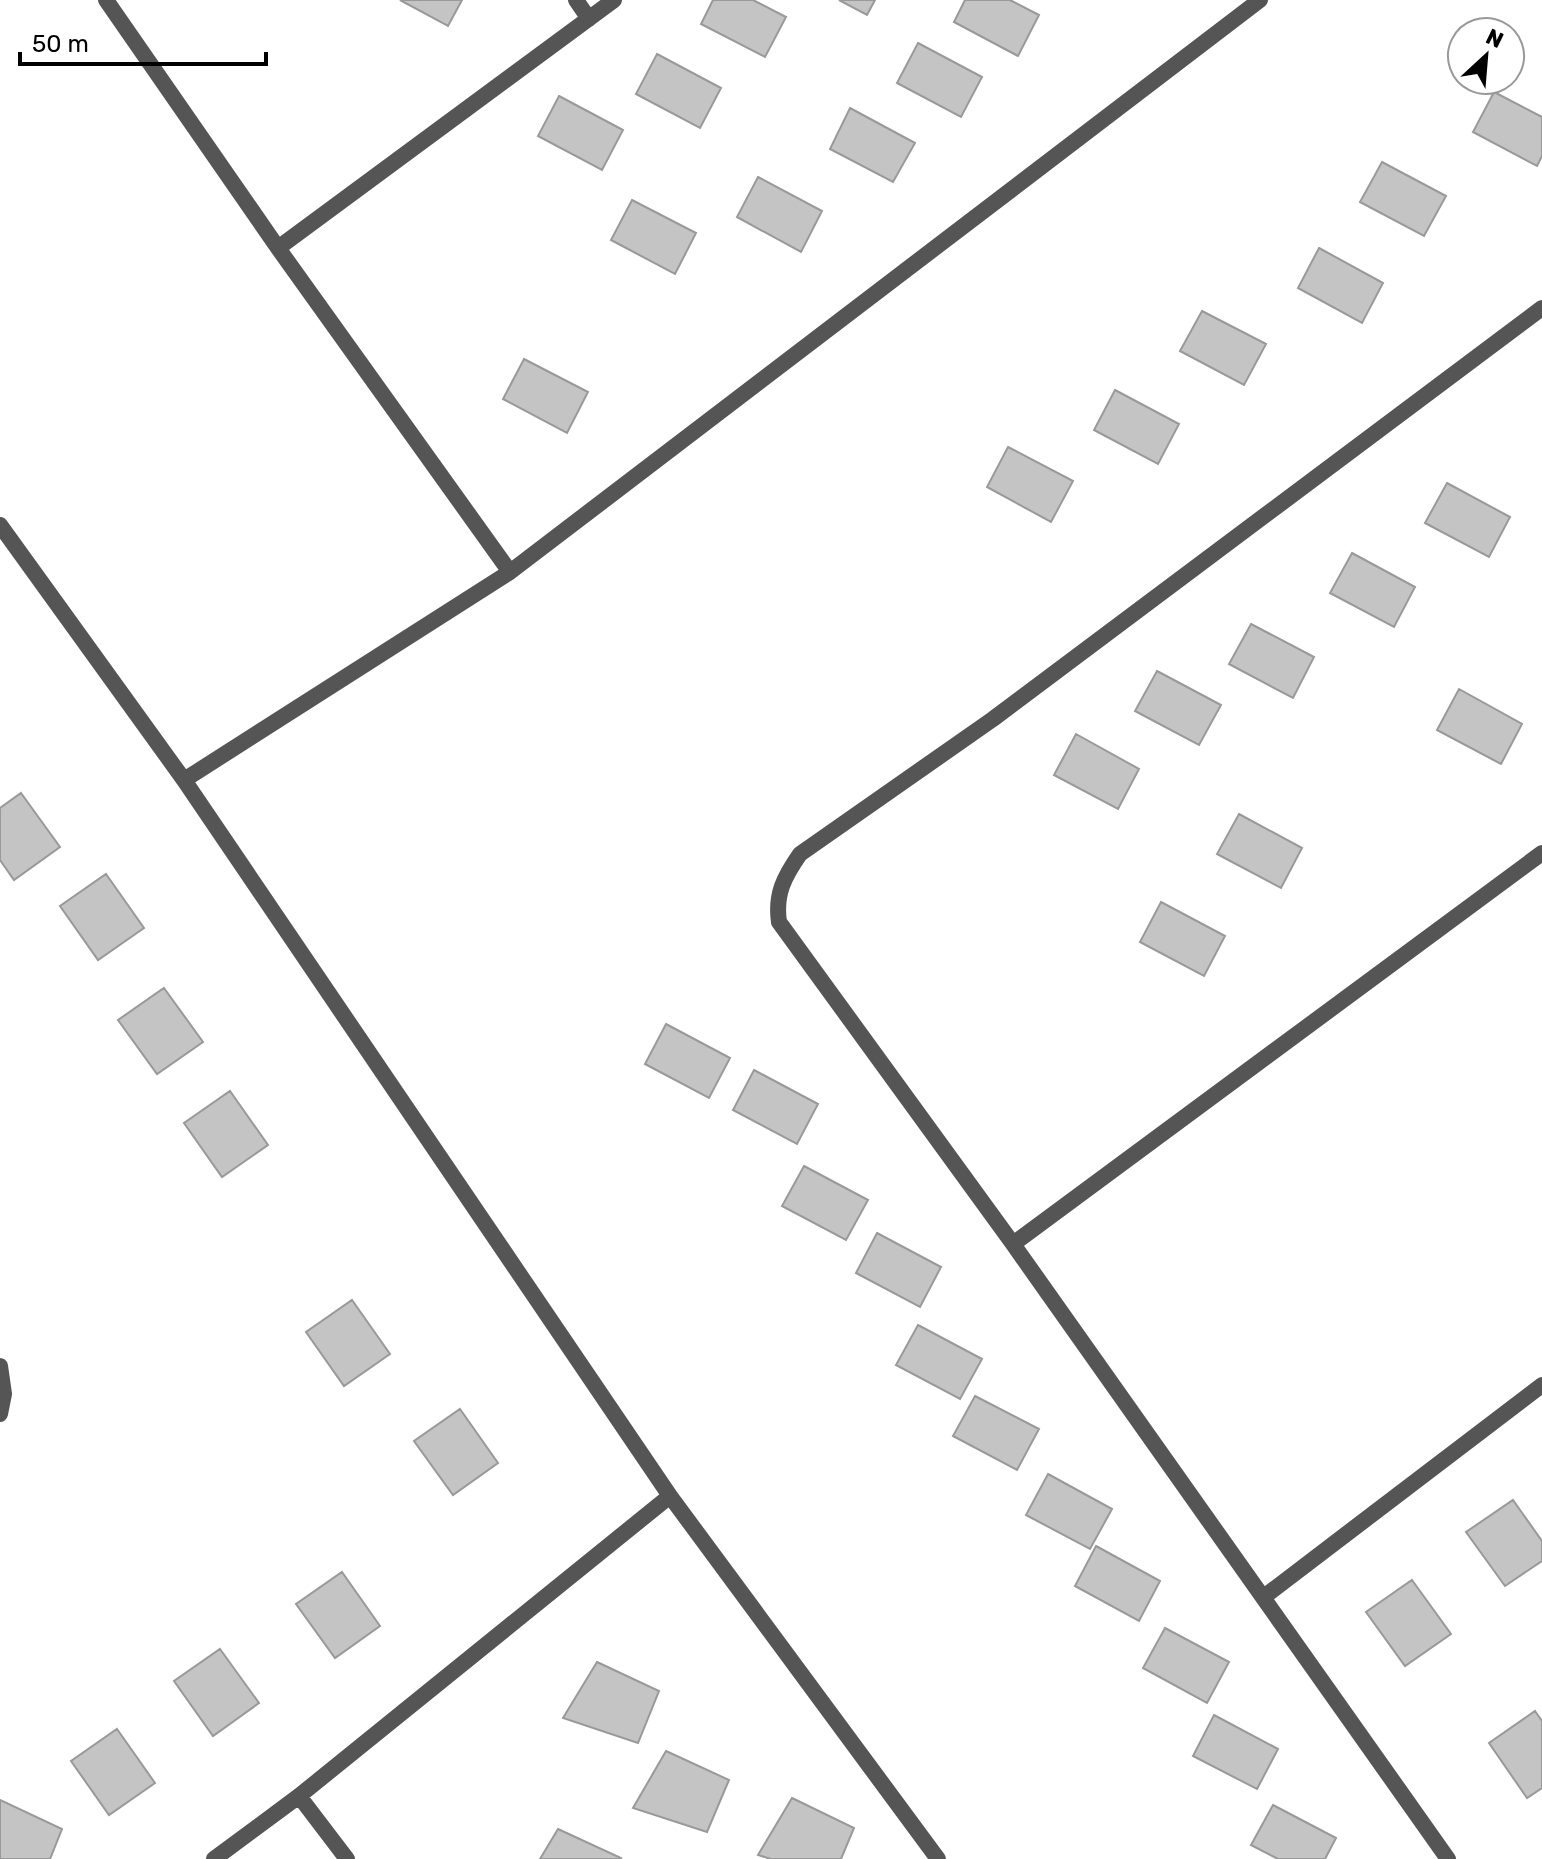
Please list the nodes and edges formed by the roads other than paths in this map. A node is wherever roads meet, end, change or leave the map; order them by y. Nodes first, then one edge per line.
1 (106, 0) edge
2 (576, 0) edge
3 (614, 0) edge
4 (1260, 0) edge
5 (589, 19) junction
6 (278, 248) junction
7 (1542, 308) edge
8 (0, 525) edge
9 (510, 572) junction
10 (184, 780) junction
11 (1542, 853) edge
12 (1013, 1244) junction
13 (0, 1366) edge
14 (1542, 1385) edge
15 (0, 1414) edge
16 (670, 1496) junction
17 (1265, 1596) junction
18 (299, 1796) junction
19 (214, 1859) edge
20 (347, 1859) edge
21 (938, 1859) edge
22 (1448, 1859) edge

1 - 6 street
2 - 5 street
3 - 5 street
4 - 9 street
5 - 6 street
6 - 9 street
7 - 12 street
8 - 10 street
9 - 10 street
10 - 16 street
11 - 12 street
12 - 17 street
13 - 15 street
14 - 17 street
16 - 18 street
16 - 21 street
17 - 22 street
18 - 19 street
18 - 20 street

